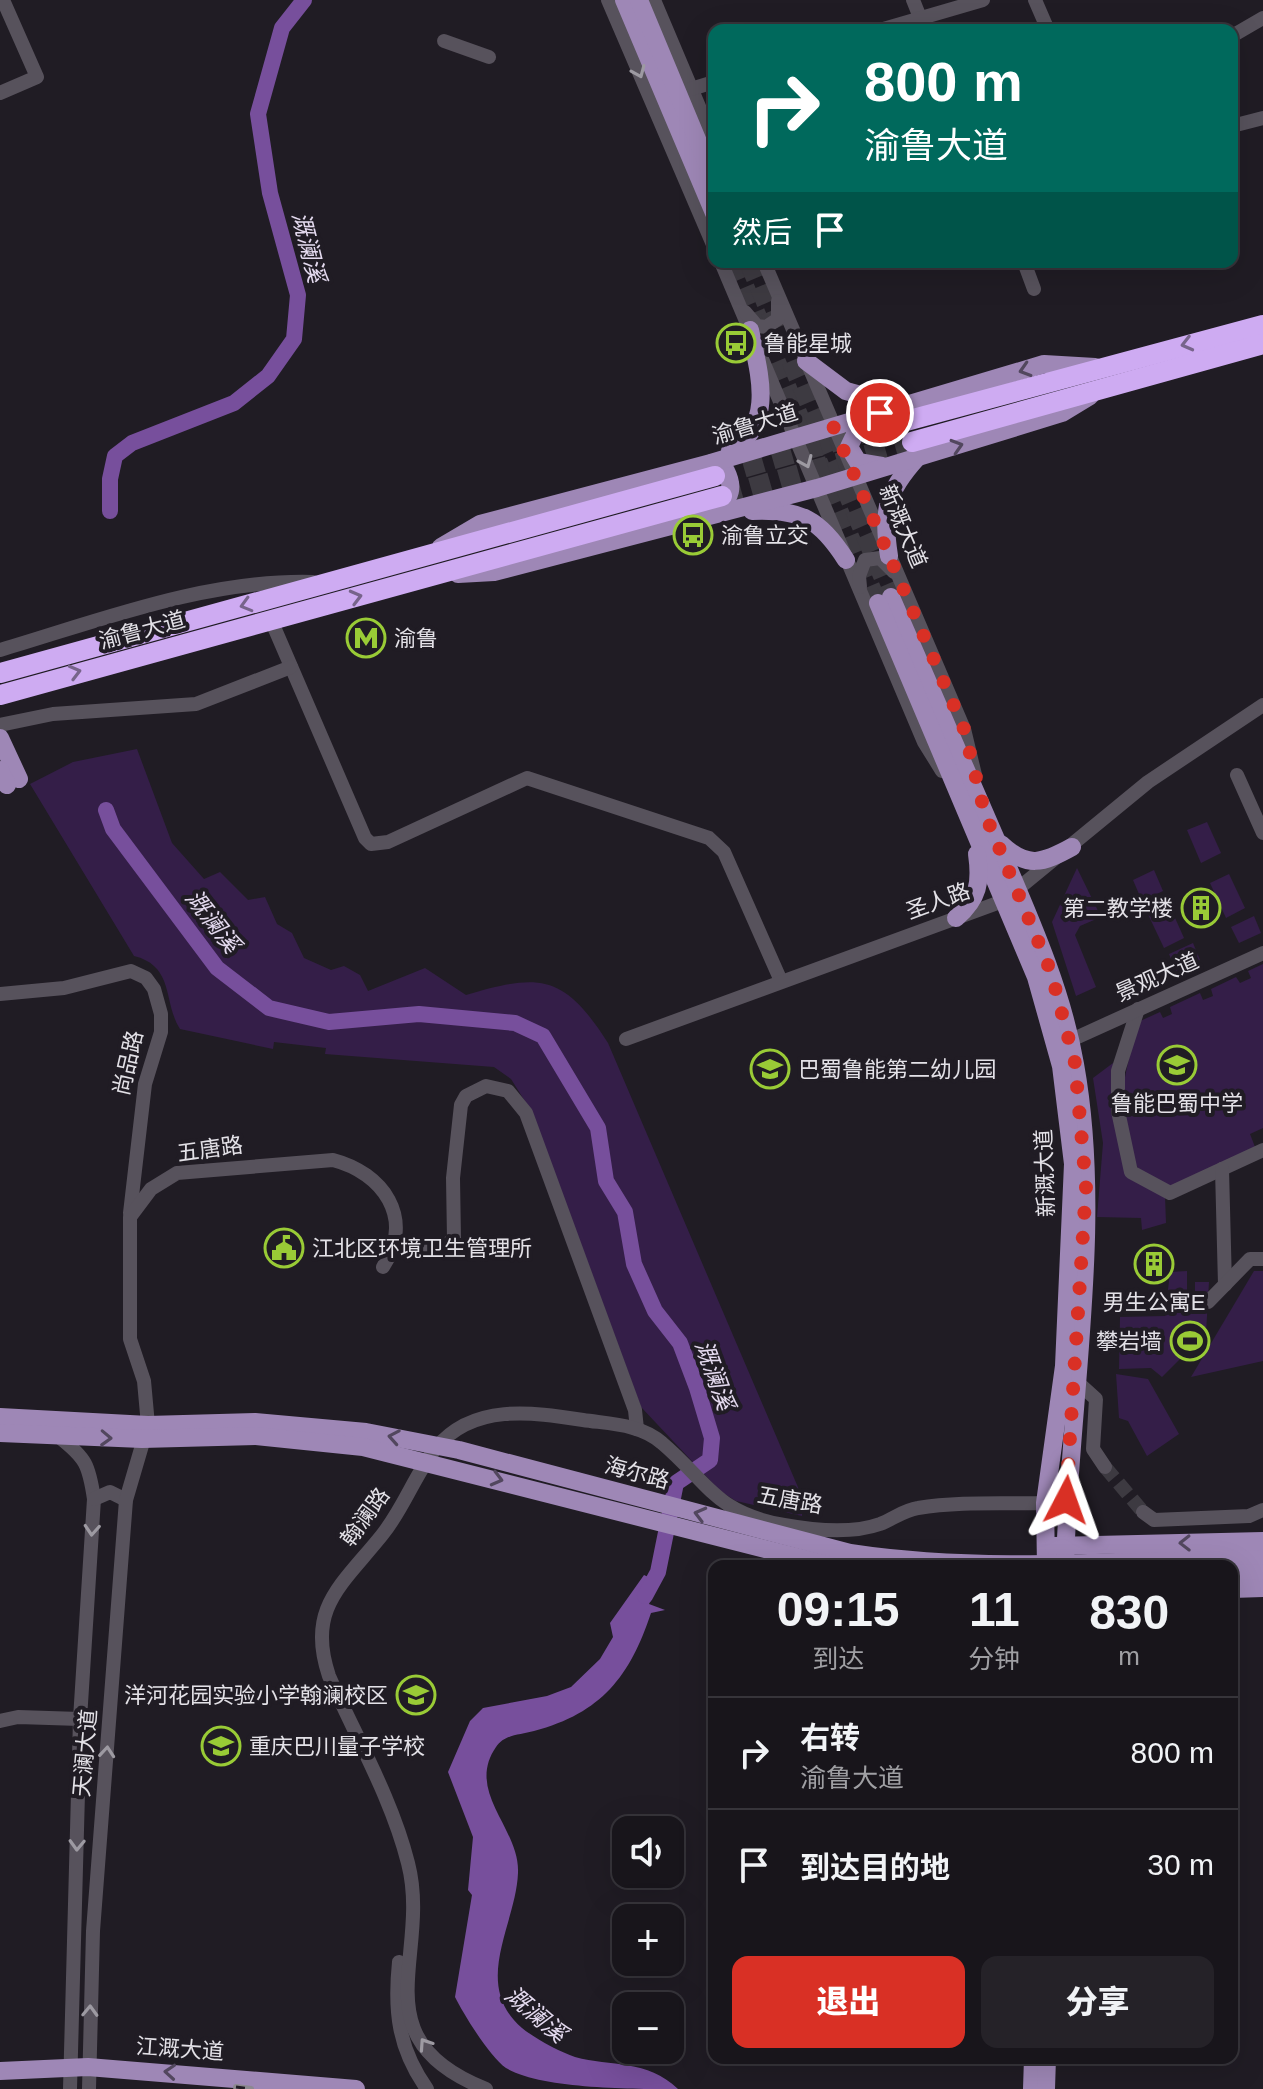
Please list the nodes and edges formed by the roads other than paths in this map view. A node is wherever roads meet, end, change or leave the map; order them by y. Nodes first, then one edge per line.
1 (3, 0) edge
2 (608, 0) edge
3 (624, 0) edge
4 (639, 0) edge
5 (654, 0) edge
6 (913, 0) edge
7 (983, 0) edge
8 (1035, 0) edge
9 (1263, 18) edge
10 (923, 24) edge
11 (1045, 24) edge
12 (1238, 33) edge
13 (444, 41) dead end
14 (489, 57) dead end
15 (708, 84) edge
16 (691, 89) junction
17 (0, 93) edge
18 (1263, 118) edge
19 (1238, 124) edge
20 (708, 128) edge
21 (708, 166) edge
22 (708, 199) edge
23 (708, 233) edge
24 (723, 268) edge
25 (767, 268) edge
26 (1026, 268) edge
27 (1034, 289) dead end
28 (777, 292) junction
29 (736, 299) junction
30 (1263, 325) edge
31 (750, 330) junction
32 (1263, 344) edge
33 (806, 361) junction
34 (1105, 376) junction
35 (905, 414) junction
36 (833, 426) junction
37 (796, 437) junction
38 (914, 450) junction
39 (889, 466) junction
40 (855, 476) junction
41 (715, 487) junction
42 (817, 488) junction
43 (889, 556) junction
44 (846, 560) junction
45 (899, 578) junction
46 (326, 582) junction
47 (877, 598) junction
48 (271, 620) junction
49 (170, 637) junction
50 (0, 650) edge
51 (291, 667) junction
52 (0, 673) edge
53 (0, 695) edge
54 (1263, 705) edge
55 (0, 725) edge
56 (0, 738) edge
57 (1237, 775) dead end
58 (7, 781) edge
59 (985, 814) junction
60 (973, 831) junction
61 (1263, 833) edge
62 (996, 838) junction
63 (1072, 847) junction
64 (1011, 897) junction
65 (956, 918) junction
66 (1263, 953) edge
67 (781, 981) junction
68 (0, 994) edge
69 (1138, 1009) junction
70 (1114, 1020) junction
71 (626, 1039) dead end
72 (1069, 1041) junction
73 (1126, 1047) junction
74 (1263, 1150) edge
75 (1222, 1169) junction
76 (130, 1217) junction
77 (394, 1243) junction
78 (1263, 1259) edge
79 (383, 1267) dead end
80 (1225, 1285) junction
81 (1208, 1302) dead end
82 (1075, 1380) junction
83 (0, 1417) edge
84 (255, 1429) junction
85 (637, 1429) junction
86 (145, 1432) junction
87 (0, 1433) edge
88 (59, 1437) junction
89 (1105, 1467) tunnel mouth
90 (418, 1479) junction
91 (94, 1499) junction
92 (126, 1500) junction
93 (1045, 1503) junction
94 (1263, 1510) edge
95 (1143, 1512) tunnel mouth
96 (1263, 1541) edge
97 (1046, 1546) junction
98 (1065, 1546) junction
99 (1263, 1556) edge
100 (809, 1560) edge
101 (899, 1560) edge
102 (1046, 1560) edge
103 (1065, 1560) edge
104 (1157, 1560) edge
105 (1263, 1573) edge
106 (1238, 1574) edge
107 (1263, 1588) edge
108 (1238, 1589) edge
109 (80, 1719) junction
110 (0, 1721) edge
111 (1033, 2064) edge
112 (1047, 2064) edge
113 (69, 2067) junction
114 (88, 2067) junction
115 (0, 2071) edge
116 (70, 2089) edge
117 (89, 2089) edge
118 (356, 2089) edge
119 (427, 2089) edge
120 (486, 2089) edge
121 (1032, 2089) edge
122 (1046, 2089) edge

1 - 17 street
2 -> 23 street
3 - 22 main road
4 - 21 main road
5 - 16 street
6 - 10 street
7 - 10 street
8 - 11 street
9 - 12 street
13 - 14 street
15 - 16 street
16 - 20 street
18 - 19 street
24 - 29 street, 新溉大道
25 - 28 street, 新溉大道
26 - 27 street
28 - 29 street
28 - 33 street, 新溉大道
29 - 31 street, 新溉大道
30 -> 34 highway, 渝鲁大道
31 - 37 street, 新溉大道
31 - 41 main road
32 - 34 highway, 渝鲁大道
33 - 35 main road
33 - 36 street, 新溉大道
34 -> 35 highway, 渝鲁大道
38 -> 34 highway, 渝鲁大道
35 - 36 main road, 渝鲁大道
35 - 39 main road
36 - 37 main road, 渝鲁大道
36 - 40 street, 新溉大道
37 - 41 main road, 渝鲁大道
37 -> 42 street, 新溉大道
38 - 39 main road, 渝鲁大道
38 - 43 main road
39 - 40 main road, 渝鲁大道
40 - 42 main road, 渝鲁大道
40 - 43 street, 新溉大道
41 - 42 main road, 渝鲁大道
41 - 44 main road
41 - 46 highway, 渝鲁大道
48 -> 41 highway, 渝鲁大道
42 - 44 street, 新溉大道
43 - 45 street, 新溉大道
44 - 47 street, 新溉大道
45 - 47 street
45 - 59 street, 新溉大道
46 -> 49 highway, 渝鲁大道
46 - 50 street
47 - 59 main road, 新溉大道
47 - 60 main road, 新溉大道
48 - 49 highway, 渝鲁大道
48 - 51 street
49 - 52 highway, 渝鲁大道
53 -> 49 highway, 渝鲁大道
51 - 55 street
51 - 67 street
54 - 63 street, 圣人路
56 - 58 main road
57 - 61 street
59 - 62 main road, 新溉大道
60 - 64 main road, 新溉大道
60 - 65 main road
62 - 63 main road
62 - 64 main road, 新溉大道
63 - 64 street, 圣人路
64 - 65 street, 圣人路
64 - 72 main road, 新溉大道
64 - 93 main road, 新溉大道
65 - 67 street, 圣人路
66 - 69 street, 景观大道
67 - 71 street, 圣人路
68 - 76 street, 尚品路
69 - 70 street, 景观大道
69 - 73 street
70 - 72 street, 景观大道
70 - 73 street
72 - 82 main road, 新溉大道
73 - 75 street
74 - 75 street
75 - 80 street
76 - 77 street, 五唐路
76 - 86 street
77 - 79 street, 五唐路
77 - 85 street
78 - 80 street
80 - 81 street
82 - 89 street
82 - 98 main road, 新溉大道
83 - 86 main road, 海尔路
84 - 86 main road, 海尔路
84 -> 100 main road, 海尔路
101 -> 84 main road, 海尔路
85 - 90 street, 五唐路
85 - 93 street, 五唐路
88 -> 86 main road, 海尔路
86 - 92 street, 天澜大道
87 - 88 main road, 海尔路
88 - 91 street, 天澜大道
90 - 119 street, 翰澜路
120 -> 90 street, 翰澜路
91 - 92 street
91 -> 109 street, 天澜大道
114 -> 92 street, 天澜大道
93 - 97 main road, 新溉大道
94 - 95 street
96 -> 98 main road
97 - 98 main road
97 - 102 main road, 新溉大道
98 - 103 main road, 新溉大道
99 -> 104 main road, 海尔路
105 - 106 main road
107 - 108 main road
109 - 110 street
109 -> 113 street, 天澜大道
111 - 121 main road
112 - 122 main road
113 - 114 main road, 江溉大道
113 - 115 main road, 江溉大道
113 - 116 street, 天澜大道
114 - 117 street, 天澜大道
118 -> 114 main road, 江溉大道

